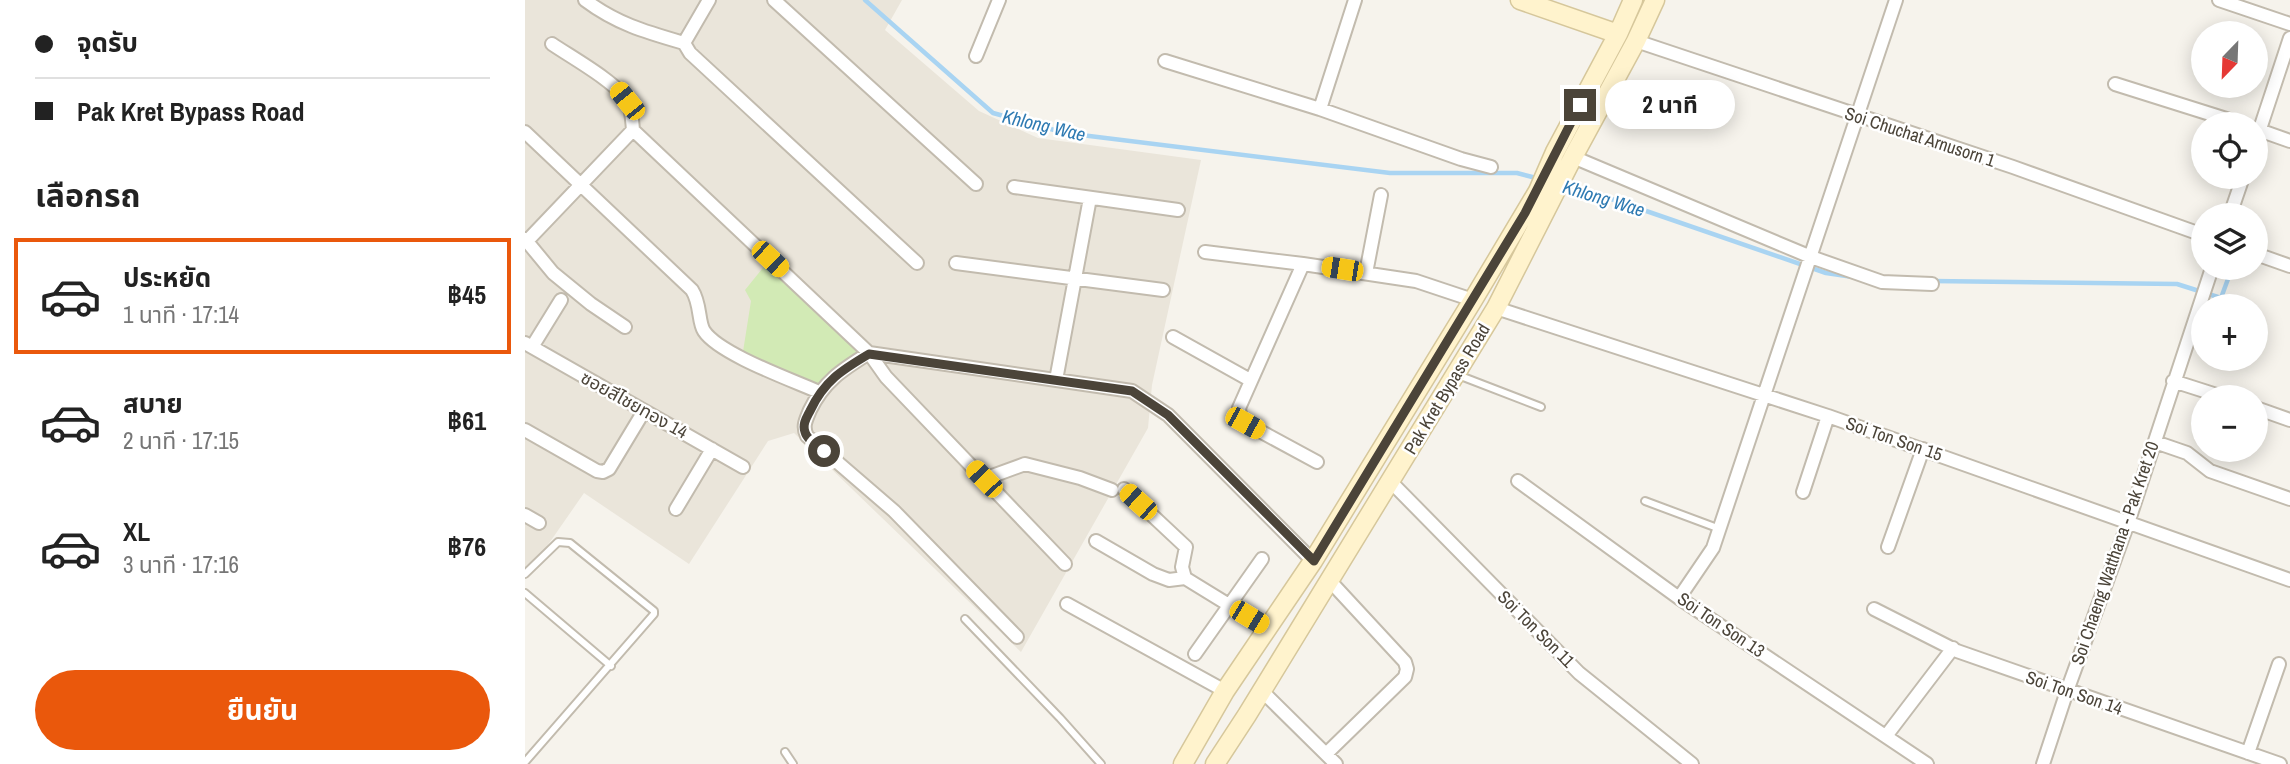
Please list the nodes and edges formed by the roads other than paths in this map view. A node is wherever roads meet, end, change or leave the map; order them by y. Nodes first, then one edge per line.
1 (585, 0) edge
2 (709, 0) edge
3 (774, 0) edge
4 (999, 0) edge
5 (1355, 0) edge
6 (1520, 0) edge
7 (1633, 0) edge
8 (1655, 0) edge
9 (1896, 0) edge
10 (2219, 0) edge
11 (2290, 24) edge
12 (1618, 34) junction
13 (2290, 38) edge
14 (1636, 41) junction
15 (684, 43) junction
16 (552, 44) dead end
17 (976, 56) dead end
18 (1165, 61) dead end
19 (2115, 84) dead end
20 (1320, 110) junction
21 (2204, 112) edge
22 (2264, 112) edge
23 (1858, 117) junction
24 (633, 130) junction
25 (525, 132) edge
26 (2268, 136) edge
27 (2290, 141) edge
28 (1566, 157) junction
29 (1490, 167) dead end
30 (976, 184) dead end
31 (580, 185) junction
32 (1014, 187) dead end
33 (1546, 194) junction
34 (1381, 195) dead end
35 (1090, 198) junction
36 (1178, 210) dead end
37 (2191, 231) edge
38 (526, 240) edge
39 (1205, 253) dead end
40 (2268, 258) edge
41 (1811, 259) junction
42 (917, 263) dead end
43 (956, 263) dead end
44 (1303, 264) junction
45 (2290, 266) edge
46 (1366, 273) junction
47 (1075, 279) junction
48 (2208, 280) edge
49 (1932, 284) dead end
50 (1163, 290) dead end
51 (561, 300) dead end
52 (1473, 300) junction
53 (1496, 308) junction
54 (625, 327) dead end
55 (1173, 337) dead end
56 (528, 345) edge
57 (869, 354) junction
58 (1455, 374) junction
59 (1056, 380) junction
60 (1250, 380) junction
61 (2173, 381) junction
62 (2191, 387) edge
63 (819, 392) junction
64 (1764, 395) junction
65 (1541, 407) dead end
66 (644, 411) junction
67 (2268, 412) edge
68 (1828, 416) junction
69 (2290, 420) edge
70 (525, 430) edge
71 (2155, 442) junction
72 (712, 449) junction
73 (1923, 449) junction
74 (1317, 462) dead end
75 (743, 467) dead end
76 (984, 479) junction
77 (1518, 481) dead end
78 (1391, 482) junction
79 (1803, 492) dead end
80 (2290, 499) edge
81 (1645, 502) dead end
82 (676, 509) dead end
83 (525, 515) edge
84 (539, 523) dead end
85 (2128, 523) junction
86 (1720, 529) junction
87 (1097, 541) dead end
88 (1888, 547) dead end
89 (1262, 559) dead end
90 (1314, 561) junction
91 (1065, 564) dead end
92 (525, 574) edge
93 (1185, 578) junction
94 (2290, 580) edge
95 (1330, 581) junction
96 (525, 593) edge
97 (1679, 598) junction
98 (1067, 604) dead end
99 (1229, 606) junction
100 (1874, 609) dead end
101 (965, 620) dead end
102 (1268, 629) junction
103 (1017, 637) dead end
104 (1953, 648) junction
105 (1195, 654) dead end
106 (2279, 664) dead end
107 (611, 666) junction
108 (1225, 691) junction
109 (1262, 691) junction
110 (2067, 691) junction
111 (1247, 715) junction
112 (1204, 725) junction
113 (1886, 736) junction
114 (785, 752) dead end
115 (2248, 753) junction
116 (1326, 754) junction
117 (525, 762) edge
118 (793, 764) edge
119 (1101, 764) edge
120 (1175, 764) edge
121 (1183, 764) edge
122 (1215, 764) edge
123 (1221, 764) edge
124 (1336, 764) edge
125 (1692, 764) edge
126 (1927, 764) edge
127 (2043, 764) edge
128 (2280, 764) edge

1 - 15 street
2 - 15 street
3 - 30 street
4 - 17 street
5 - 20 street
6 - 12 main road
7 - 12 main road, Pak Kret Bypass Road
8 - 14 main road, Pak Kret Bypass Road
9 - 23 street
10 - 11 street
12 - 28 main road, Pak Kret Bypass Road
13 - 22 street
14 - 23 street, Soi Chuchat Arnusorn 1
14 - 28 main road, Pak Kret Bypass Road
15 - 42 street
16 - 24 street
18 - 20 street
19 - 21 street
20 - 29 street
23 - 37 street, Soi Chuchat Arnusorn 1
23 - 41 street
24 - 31 street
24 - 57 street
25 - 31 street
26 - 27 street
28 - 33 main road, Pak Kret Bypass Road
28 - 41 street
31 - 38 street
31 - 63 street
32 - 35 street
33 - 52 main road, Pak Kret Bypass Road
33 - 53 main road, Pak Kret Bypass Road
34 - 46 street
35 - 36 street
35 - 47 street
38 - 54 street
39 - 44 street
40 - 45 street
41 - 49 street
41 - 64 street
43 - 47 street
44 - 46 street
44 - 60 street
46 - 52 street
47 - 50 street
47 - 59 street
48 - 61 street, Soi Chaeng Watthana - Pak Kret 20
51 - 56 street
52 - 90 main road, Pak Kret Bypass Road
53 - 58 main road, Pak Kret Bypass Road
53 - 64 street, Soi Ton Son 15
55 - 60 street
56 - 66 street, ซอยสีไชยทอง 14
57 - 59 street
57 - 63 street
57 - 76 street
58 - 65 lane
58 - 78 main road, Pak Kret Bypass Road
59 - 90 street
60 - 74 street
61 - 62 street
61 - 71 street, Soi Chaeng Watthana - Pak Kret 20
63 - 103 street
64 - 68 street, Soi Ton Son 15
64 - 86 street
66 - 70 street
66 - 72 street, ซอยสีไชยทอง 14
67 - 69 street
68 - 73 street, Soi Ton Son 15
68 - 79 street
71 - 80 street
71 - 85 street, Soi Chaeng Watthana - Pak Kret 20
72 - 75 street, ซอยสีไชยทอง 14
72 - 82 street
73 - 85 street, Soi Ton Son 15
73 - 88 street
76 - 91 street
76 - 93 street
77 - 97 street, Soi Ton Son 13
78 - 95 main road, Pak Kret Bypass Road
78 - 125 street, Soi Ton Son 11
81 - 86 lane
83 - 84 street
85 - 94 street, Soi Ton Son 15
85 - 110 street, Soi Chaeng Watthana - Pak Kret 20
86 - 97 street
87 - 93 street
89 - 99 street
90 - 102 main road, Pak Kret Bypass Road
92 - 107 lane
93 - 99 street
95 - 109 main road, Pak Kret Bypass Road
95 - 116 street
96 - 107 lane
97 - 113 street, Soi Ton Son 13
98 - 108 street
99 - 102 street
99 - 105 street
100 - 104 street, Soi Ton Son 14
101 - 119 lane
102 - 108 main road, Pak Kret Bypass Road
104 - 110 street, Soi Ton Son 14
104 - 113 street
106 - 115 street
107 - 117 lane
108 - 112 main road, Pak Kret Bypass Road
109 - 111 main road, Pak Kret Bypass Road
109 - 116 street
110 - 115 street, Soi Ton Son 14
110 - 127 street, Soi Chaeng Watthana - Pak Kret 20
111 - 122 main road, Pak Kret Bypass Road
111 - 123 main road
112 - 120 main road
112 - 121 main road, Pak Kret Bypass Road
113 - 126 street, Soi Ton Son 13
114 - 118 lane
115 - 128 street, Soi Ton Son 14
116 - 124 street

